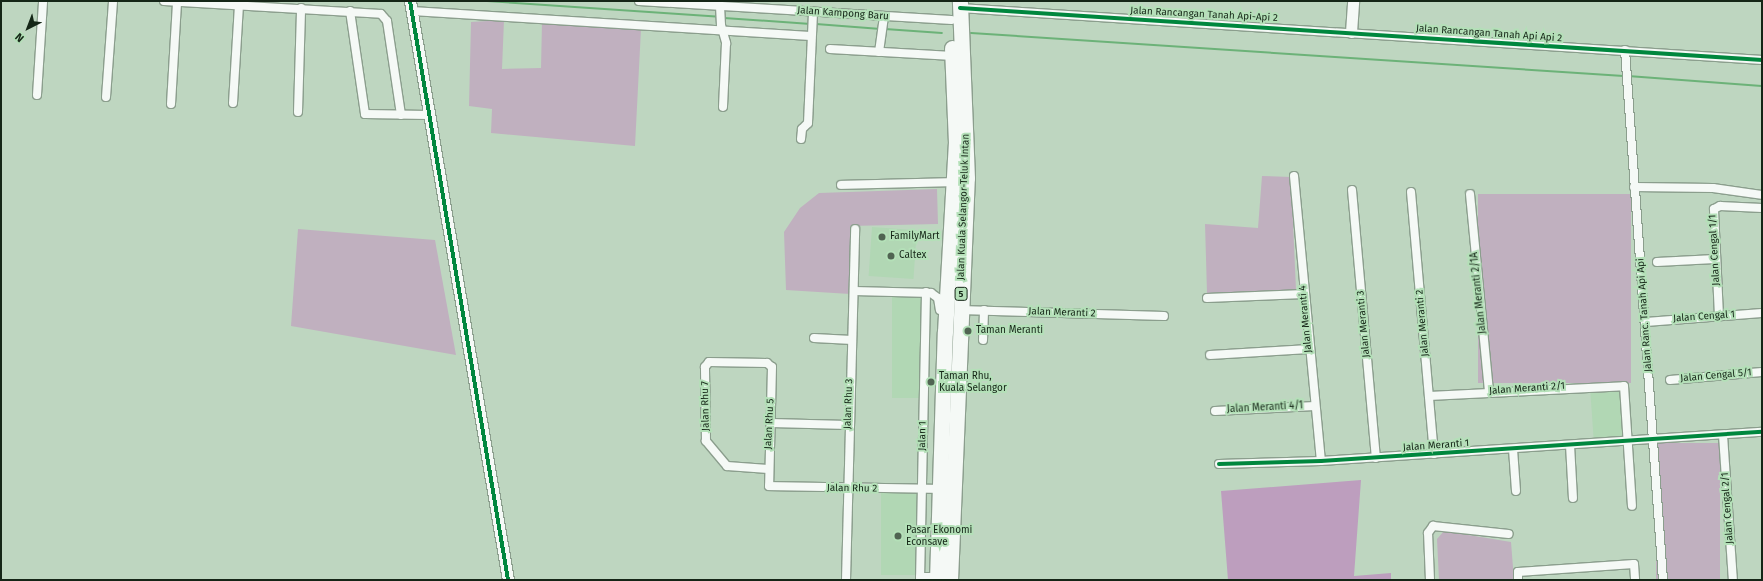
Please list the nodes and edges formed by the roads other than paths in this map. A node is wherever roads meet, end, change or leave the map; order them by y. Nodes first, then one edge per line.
1 (43, 1) edge
2 (113, 1) edge
3 (164, 1) edge
4 (639, 1) edge
5 (1353, 1) edge
6 (177, 2) edge
7 (239, 5) junction
8 (411, 6) edge
9 (301, 8) junction
10 (955, 8) edge
11 (720, 9) junction
12 (350, 11) junction
13 (813, 12) junction
14 (883, 20) junction
15 (722, 27) junction
16 (1351, 32) junction
17 (810, 36) junction
18 (830, 50) dead end
19 (1625, 50) junction
20 (879, 52) junction
21 (953, 56) junction
22 (1762, 60) edge
23 (37, 95) dead end
24 (106, 97) dead end
25 (233, 103) dead end
26 (171, 104) dead end
27 (723, 107) dead end
28 (298, 112) dead end
29 (401, 115) junction
30 (428, 115) junction
31 (801, 139) dead end
32 (1294, 176) dead end
33 (953, 182) junction
34 (841, 185) dead end
35 (1634, 186) junction
36 (1352, 190) dead end
37 (1412, 192) dead end
38 (1470, 194) dead end
39 (1762, 196) edge
40 (1762, 208) edge
41 (856, 229) dead end
42 (949, 251) junction
43 (1715, 258) junction
44 (1657, 262) dead end
45 (854, 291) junction
46 (928, 293) junction
47 (1304, 294) junction
48 (1207, 298) dead end
49 (960, 310) junction
50 (984, 310) junction
51 (1762, 313) edge
52 (1164, 316) dead end
53 (1719, 316) junction
54 (1646, 322) junction
55 (945, 332) junction
56 (814, 338) dead end
57 (852, 340) junction
58 (983, 340) dead end
59 (1309, 349) junction
60 (1210, 356) dead end
61 (771, 364) joint
62 (1762, 372) edge
63 (1670, 380) dead end
64 (1489, 392) junction
65 (1430, 396) junction
66 (1315, 406) junction
67 (1215, 411) dead end
68 (771, 423) junction
69 (848, 425) junction
70 (1762, 432) edge
71 (1723, 435) junction
72 (1654, 440) junction
73 (1629, 441) junction
74 (1570, 445) junction
75 (1513, 449) junction
76 (1434, 454) junction
77 (1376, 458) junction
78 (1321, 462) junction
79 (1219, 464) dead end
80 (768, 469) junction
81 (767, 483) joint
82 (848, 489) junction
83 (940, 489) junction
84 (921, 490) junction
85 (1516, 491) dead end
86 (1573, 498) dead end
87 (1632, 506) dead end
88 (1508, 534) dead end
89 (920, 578) edge
90 (942, 579) edge
91 (508, 580) edge
92 (846, 580) edge
93 (1430, 580) edge
94 (1518, 580) edge
95 (1635, 580) edge
96 (1663, 580) edge
97 (1733, 580) edge

1 - 23 street
2 - 24 street
3 - 6 street
4 - 11 street, Jalan Kampong Baru
5 - 16 street
6 - 7 street
6 - 26 street
7 - 9 street
7 - 25 street
8 - 15 street
8 - 30 street
9 - 12 street
9 - 28 street
10 - 14 street, Jalan Kampong Baru
10 - 16 street, Jalan Rancangan Tanah Api-Api 2
10 - 21 highway, Jalan Kuala Selangor-Teluk Intan / 5
10 - 49 highway, Jalan Kuala Selangor-Teluk Intan / 5
11 - 13 street, Jalan Kampong Baru
11 - 15 street
12 - 29 street
12 - 29 street
13 - 14 street, Jalan Kampong Baru
13 - 17 street
14 - 20 street
15 - 17 street
15 - 27 street
16 - 19 street, Jalan Rancangan Tanah Api Api 2
17 - 31 street
18 - 20 street
19 - 22 street
19 - 35 street, Jalan Ranc. Tanah Api Api
20 - 21 street
21 - 33 highway, Jalan Kuala Selangor-Teluk Intan / 5
29 - 30 street
30 - 91 street
32 - 47 street, Jalan Meranti 4
33 - 34 street
33 - 42 highway, Jalan Kuala Selangor-Teluk Intan / 5
35 - 39 street
35 - 54 street, Jalan Ranc. Tanah Api Api
36 - 77 street, Jalan Meranti 3
37 - 65 street, Jalan Meranti 2
38 - 64 street, Jalan Meranti 2/1A
40 - 43 street, Jalan Cengal 1/1
41 - 45 street, Jalan Rhu 3
42 - 46 street
42 - 55 highway, Jalan Kuala Selangor-Teluk Intan / 5
43 - 44 street
43 - 53 street, Jalan Cengal 1/1
45 - 46 street
45 - 57 street, Jalan Rhu 3
46 - 55 street
46 - 84 street, Jalan 1
47 - 48 street
47 - 59 street, Jalan Meranti 4
49 - 50 street, Jalan Meranti 2
49 - 90 highway, Jalan Kuala Selangor-Teluk Intan / 5
50 - 52 street, Jalan Meranti 2
50 - 58 street
51 - 53 street, Jalan Cengal 1
53 - 54 street, Jalan Cengal 1
54 - 72 street, Jalan Ranc. Tanah Api Api
55 - 83 highway, Jalan Kuala Selangor-Teluk Intan / 5
56 - 57 street
57 - 69 street, Jalan Rhu 3
59 - 60 street
59 - 66 street, Jalan Meranti 4
61 - 68 street, Jalan Rhu 5
61 - 80 street, Jalan Rhu 7
62 - 63 street, Jalan Cengal 5/1
64 - 65 street, Jalan Meranti 2/1
64 - 73 street, Jalan Meranti 2/1
65 - 76 street, Jalan Meranti 2
66 - 67 street, Jalan Meranti 4/1
66 - 78 street, Jalan Meranti 4
68 - 69 street
68 - 80 street, Jalan Rhu 5
69 - 82 street, Jalan Rhu 3
70 - 71 street, Jalan Meranti 1
71 - 72 street, Jalan Meranti 1
71 - 97 street, Jalan Cengal 2/1
72 - 73 street, Jalan Meranti 1
72 - 96 street, Jalan Ranc. Tanah Api Api
73 - 74 street, Jalan Meranti 1
73 - 87 street
74 - 75 street, Jalan Meranti 1
74 - 86 street
75 - 76 street, Jalan Meranti 1
75 - 85 street
76 - 77 street, Jalan Meranti 1
77 - 78 street, Jalan Meranti 1
78 - 79 street, Jalan Meranti 1
80 - 81 street, Jalan Rhu 5
81 - 82 street, Jalan Rhu 2
82 - 84 street, Jalan Rhu 2
82 - 92 street, Jalan Rhu 3
83 - 84 street, Jalan Rhu 2
83 - 90 highway, Jalan Kuala Selangor-Teluk Intan / 5
84 - 89 street, Jalan 1
88 - 93 street
89 - 90 street
94 - 95 street

